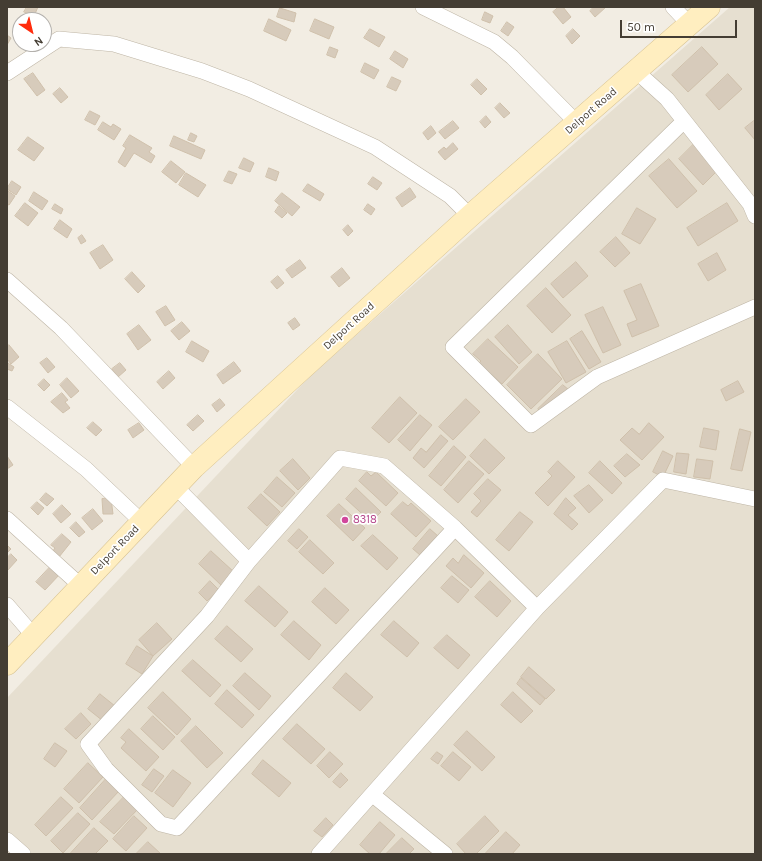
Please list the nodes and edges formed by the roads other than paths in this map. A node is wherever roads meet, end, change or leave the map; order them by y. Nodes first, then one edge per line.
1 (423, 7) edge
2 (673, 7) edge
3 (709, 7) edge
4 (689, 24) junction
5 (636, 71) junction
6 (7, 73) edge
7 (683, 122) junction
8 (577, 123) junction
9 (470, 216) junction
10 (755, 216) edge
11 (7, 280) edge
12 (755, 307) edge
13 (7, 407) edge
14 (194, 467) junction
15 (175, 486) junction
16 (755, 499) edge
17 (7, 519) edge
18 (142, 522) junction
19 (455, 528) junction
20 (249, 561) junction
21 (81, 586) junction
22 (7, 605) edge
23 (537, 608) junction
24 (33, 635) junction
25 (7, 664) edge
26 (373, 795) junction
27 (7, 840) edge
28 (23, 854) edge
29 (319, 854) edge
30 (445, 854) edge

1 - 8 street
2 - 4 street
3 - 4 main road, Delport Road
4 - 5 main road, Delport Road
5 - 7 street
5 - 8 main road, Delport Road
6 - 9 street
7 - 10 street
7 - 12 street
8 - 9 main road, Delport Road
9 - 14 main road, Delport Road
11 - 14 street
13 - 18 street
14 - 15 main road, Delport Road
15 - 18 main road, Delport Road
15 - 20 street
16 - 23 street
17 - 21 street
18 - 21 main road, Delport Road
19 - 20 street
19 - 20 street
19 - 23 street
21 - 24 main road, Delport Road
22 - 24 street
23 - 26 street
24 - 25 main road, Delport Road
26 - 29 street
26 - 30 street
27 - 28 street

